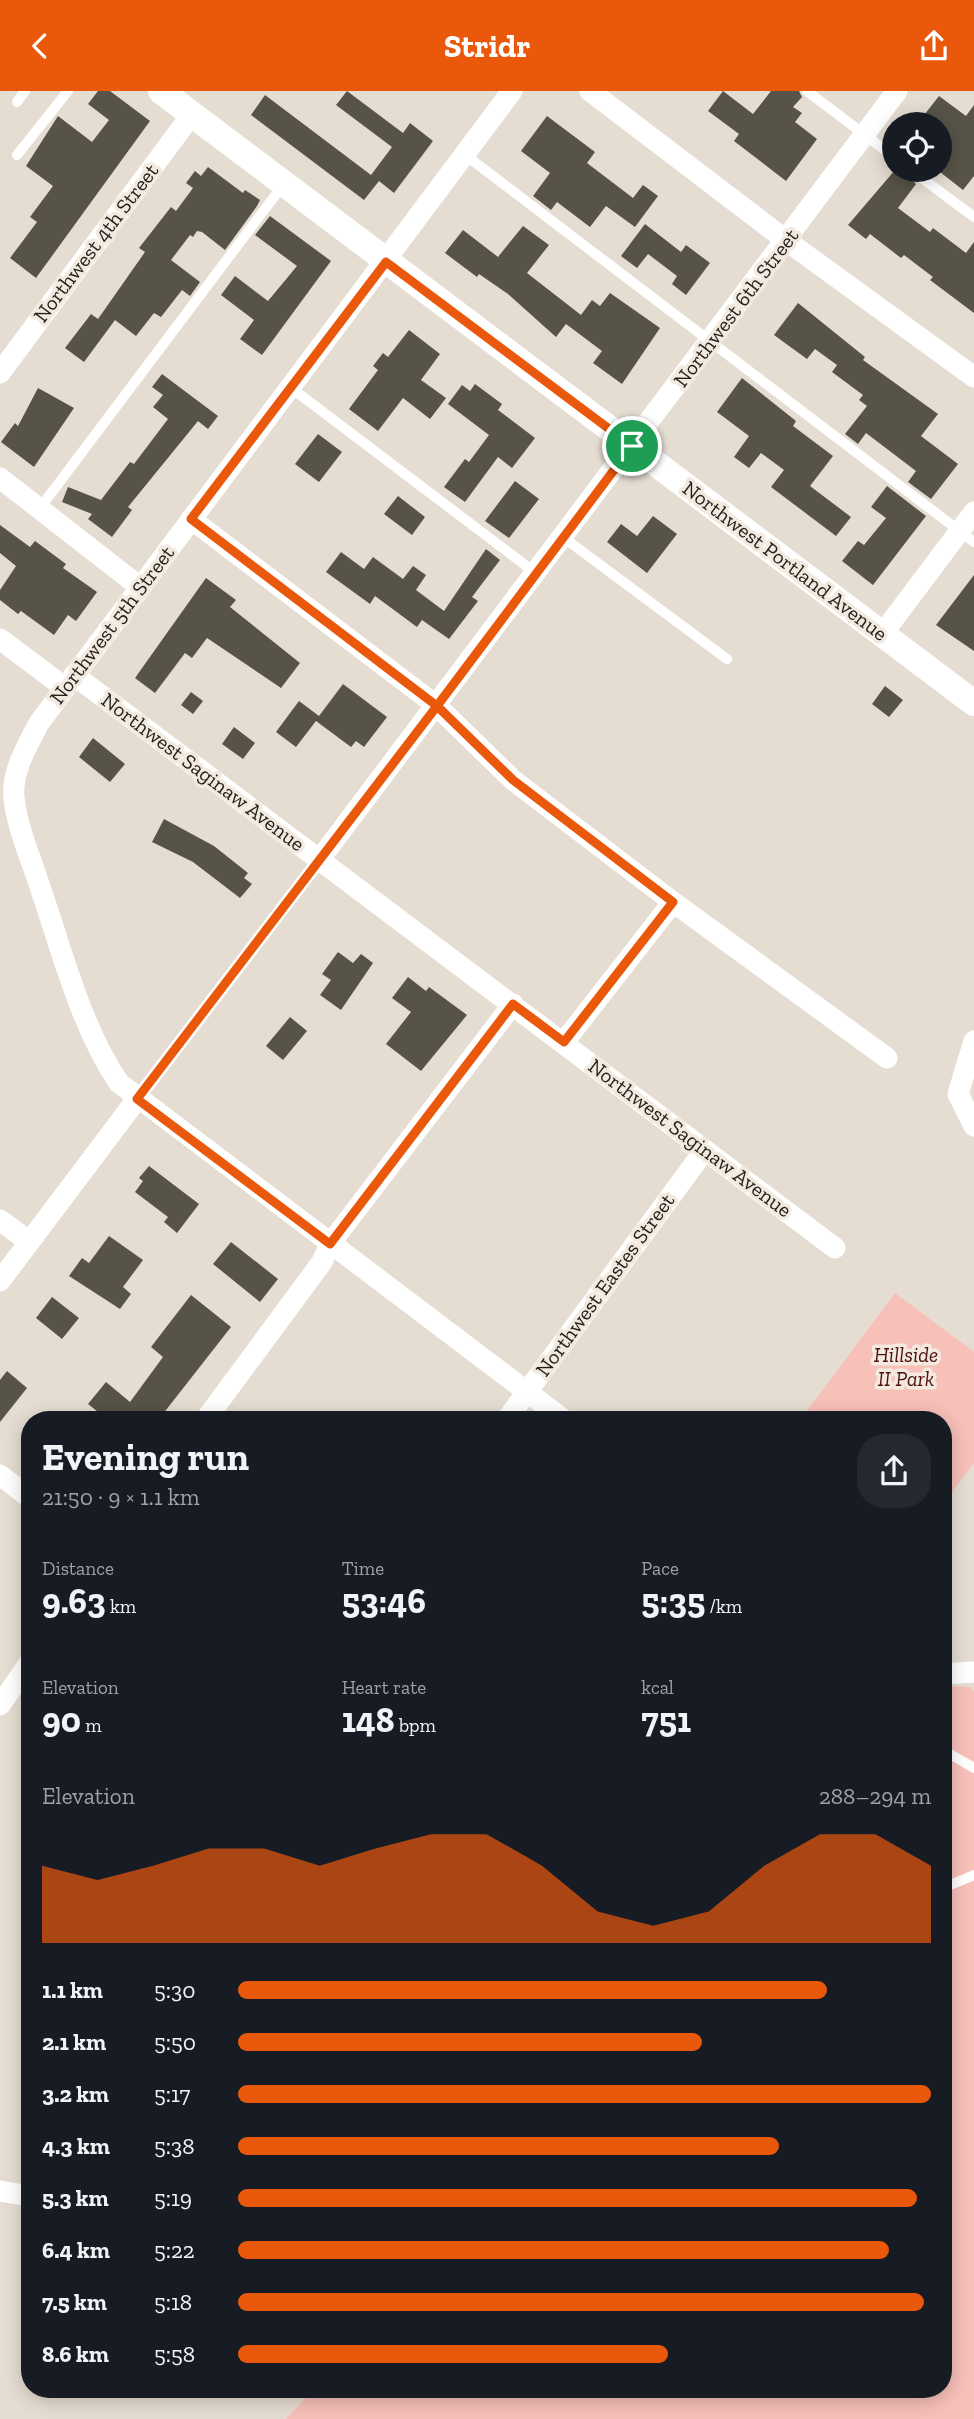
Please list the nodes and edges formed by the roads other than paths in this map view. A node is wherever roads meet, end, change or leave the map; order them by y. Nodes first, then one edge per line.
1 (25, 91) edge
2 (68, 91) edge
3 (161, 91) edge
4 (512, 91) edge
5 (590, 91) edge
6 (807, 91) edge
7 (897, 91) edge
8 (17, 102) dead end
9 (192, 114) junction
10 (864, 135) junction
11 (882, 148) edge
12 (17, 155) dead end
13 (464, 155) junction
14 (927, 182) edge
15 (285, 183) junction
16 (974, 217) edge
17 (787, 241) junction
18 (386, 262) junction
19 (709, 342) junction
20 (0, 373) edge
21 (974, 377) edge
22 (290, 387) junction
23 (632, 446) junction
24 (0, 478) edge
25 (40, 508) junction
26 (974, 512) edge
27 (191, 519) junction
28 (967, 537) edge
29 (564, 538) junction
30 (537, 574) junction
31 (141, 587) junction
32 (883, 633) junction
33 (0, 639) edge
34 (727, 659) dead end
35 (69, 681) junction
36 (974, 703) edge
37 (437, 706) junction
38 (320, 859) junction
39 (673, 902) junction
40 (513, 1004) junction
41 (974, 1041) edge
42 (564, 1042) junction
43 (887, 1058) dead end
44 (137, 1099) junction
45 (972, 1124) edge
46 (704, 1151) junction
47 (0, 1220) edge
48 (28, 1241) junction
49 (330, 1244) junction
50 (835, 1248) dead end
51 (0, 1282) edge
52 (527, 1392) junction
53 (212, 1411) edge
54 (513, 1411) edge
55 (552, 1411) edge
56 (0, 1475) edge
57 (21, 1491) edge
58 (974, 1672) edge
59 (952, 1673) edge
60 (21, 1675) edge
61 (0, 1705) edge
62 (952, 1755) edge
63 (974, 1768) edge
64 (974, 1875) edge
65 (952, 1884) edge
66 (0, 2191) edge
67 (21, 2194) edge

1 - 8 lane
2 - 12 lane
3 - 9 street, Northwest Portland Avenue
4 - 13 street, Northwest 5th Street
5 - 17 street
6 - 10 lane
7 - 10 street, Northwest 6th Street
9 - 15 street, Northwest Portland Avenue
9 - 20 street, Northwest 4th Street
10 - 11 lane
10 - 17 street, Northwest 6th Street
13 - 18 street, Northwest 5th Street
13 - 19 lane
14 - 16 lane
15 - 18 street, Northwest Portland Avenue
15 - 25 lane
17 - 19 street, Northwest 6th Street
17 - 21 street
18 - 22 street, Northwest 5th Street
18 - 23 street, Northwest Portland Avenue
19 - 23 street, Northwest 6th Street
19 - 28 lane
22 - 27 street, Northwest 5th Street
22 - 30 lane
23 - 29 street, Northwest 6th Street
23 - 32 street, Northwest Portland Avenue
24 - 25 street
25 - 31 street
26 - 28 street
27 - 31 street, Northwest 5th Street
27 - 37 street
28 - 32 street
29 - 30 street, Northwest 6th Street
29 - 34 lane
30 - 37 street, Northwest 6th Street
31 - 35 street, Northwest 5th Street
32 - 36 street, Northwest Portland Avenue
33 - 35 street, Northwest Saginaw Avenue
35 - 38 street, Northwest Saginaw Avenue
35 - 44 street, Northwest 5th Street
37 - 38 street, Northwest 6th Street
37 - 39 street
38 - 40 street, Northwest Saginaw Avenue
38 - 44 lane
39 - 42 street
39 - 43 street
40 - 42 street, Northwest Saginaw Avenue
40 - 49 street
41 - 45 street
42 - 46 street, Northwest Saginaw Avenue
44 - 48 street
44 - 49 street, Northwest 5th Street
46 - 50 street, Northwest Saginaw Avenue
46 - 52 street, Northwest Eastes Street
47 - 48 street
48 - 51 street
49 - 52 street, Northwest 5th Street
49 - 53 street
52 - 54 street, Northwest Eastes Street
52 - 55 street, Northwest 5th Street
56 - 57 street
58 - 59 street
60 - 61 street
62 - 63 lane
64 - 65 lane
66 - 67 street

